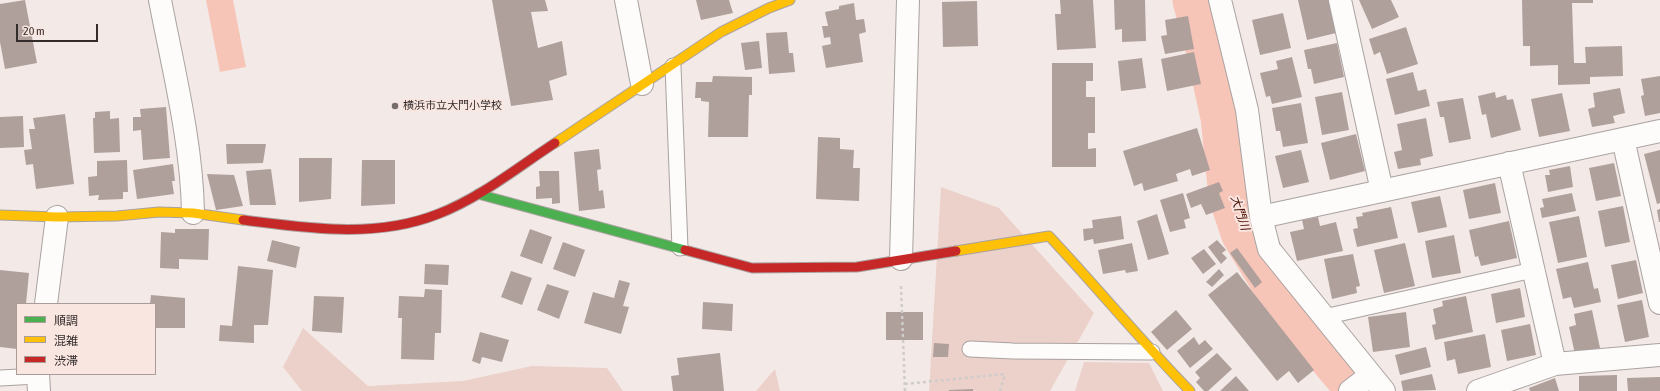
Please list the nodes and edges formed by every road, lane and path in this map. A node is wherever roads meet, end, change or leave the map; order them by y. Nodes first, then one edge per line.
1 (160, 0) edge
2 (626, 0) edge
3 (790, 0) edge
4 (908, 0) edge
5 (1220, 0) edge
6 (1340, 0) edge
7 (673, 66) junction
8 (642, 84) junction
9 (1660, 131) edge
10 (1623, 139) junction
11 (1509, 163) junction
12 (1382, 191) junction
13 (478, 194) junction
14 (193, 213) junction
15 (0, 215) edge
16 (57, 217) junction
17 (1261, 217) junction
18 (680, 248) junction
19 (1654, 251) edge
20 (901, 259) junction
21 (1533, 270) junction
22 (901, 286) dead end
23 (46, 303) edge
24 (1660, 303) edge
25 (1324, 317) junction
26 (970, 349) dead end
27 (1013, 351) junction
28 (1152, 352) junction
29 (1660, 355) edge
30 (1555, 364) junction
31 (1005, 374) junction
32 (0, 378) edge
33 (38, 380) edge
34 (905, 384) junction
35 (1367, 385) edge
36 (905, 391) edge
37 (1000, 391) edge
38 (1190, 391) edge
39 (1478, 391) edge

1 - 14 street
2 - 8 street
3 - 7 street
4 - 20 street
5 - 17 street
6 - 12 street
7 - 8 street
7 - 18 lane
8 - 13 street
9 - 10 street
10 - 11 street
10 - 19 street
11 - 12 street
11 - 21 street
12 - 17 street
13 - 14 street
13 - 18 street
14 - 16 street
15 - 16 street
16 - 23 street
17 - 25 street
18 - 20 street
19 - 24 street
20 - 28 street
21 - 25 lane
21 - 30 street
22 - 34 path
25 - 35 street
26 - 27 lane
27 - 28 lane
27 - 31 path
28 - 38 street
29 - 30 street
30 - 39 street
31 - 34 path
31 - 37 path
32 - 33 lane
34 - 36 path

